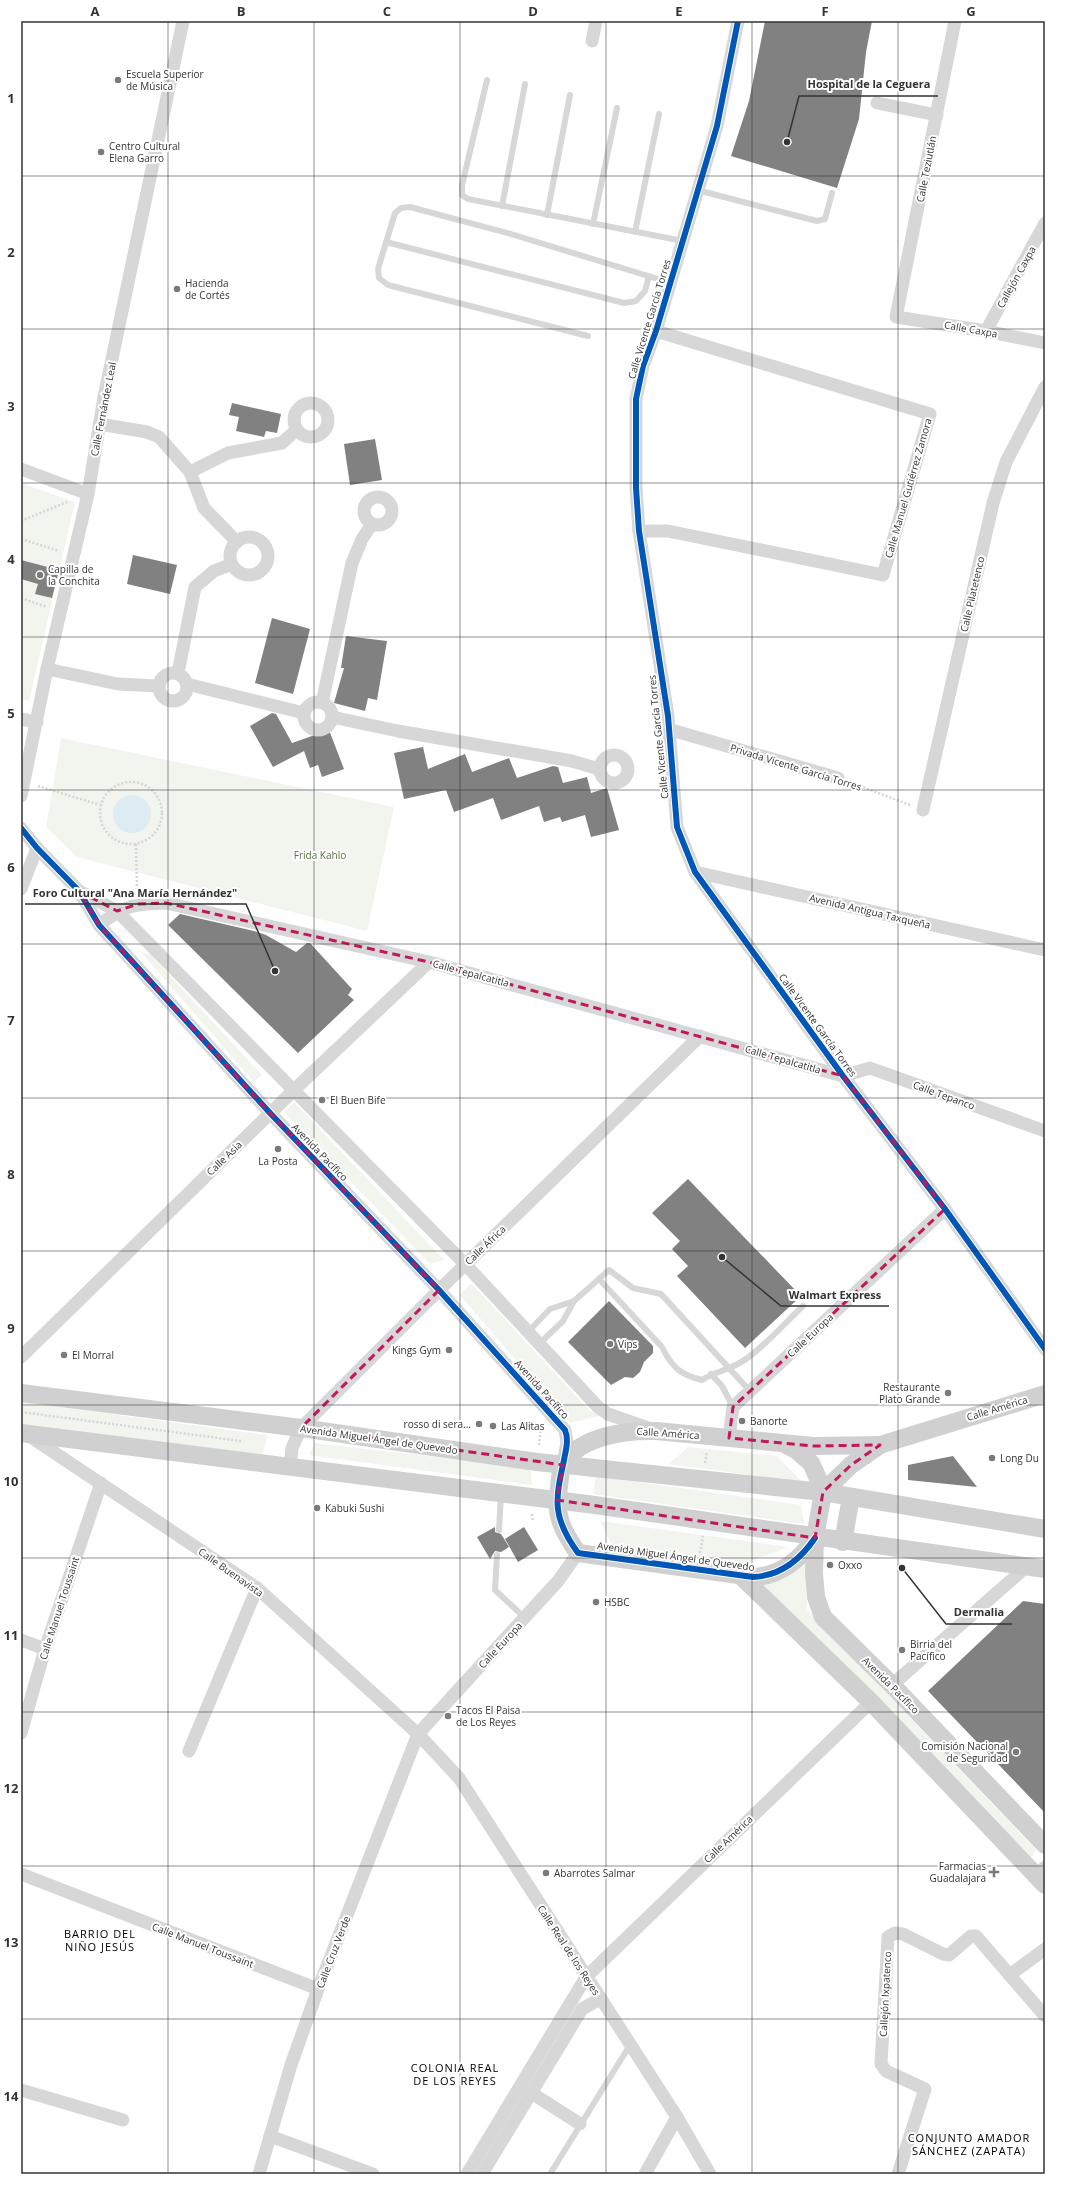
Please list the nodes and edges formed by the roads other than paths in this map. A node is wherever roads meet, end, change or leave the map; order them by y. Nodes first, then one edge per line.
1 (183, 21) edge
2 (596, 21) edge
3 (738, 21) edge
4 (955, 21) edge
5 (592, 40) dead end
6 (487, 80) dead end
7 (525, 84) dead end
8 (570, 95) dead end
9 (876, 103) dead end
10 (617, 108) dead end
11 (659, 114) dead end
12 (937, 115) junction
13 (698, 190) junction
14 (832, 193) dead end
15 (502, 206) junction
16 (547, 215) junction
17 (1045, 223) edge
18 (593, 224) junction
19 (635, 232) junction
20 (386, 242) junction
21 (683, 242) junction
22 (648, 276) junction
23 (671, 283) junction
24 (896, 317) joint
25 (986, 331) junction
26 (656, 332) junction
27 (588, 336) dead end
28 (1045, 343) edge
29 (1045, 387) edge
30 (99, 424) junction
31 (296, 430) dead end
32 (21, 469) edge
33 (190, 472) junction
34 (88, 494) junction
35 (372, 524) dead end
36 (639, 531) junction
37 (236, 542) junction
38 (232, 564) junction
39 (47, 669) junction
40 (178, 673) junction
41 (187, 684) junction
42 (158, 686) junction
43 (322, 703) junction
44 (304, 713) junction
45 (332, 717) junction
46 (21, 720) edge
47 (36, 722) junction
48 (668, 729) junction
49 (599, 769) dead end
50 (838, 778) road end
51 (21, 796) edge
52 (923, 810) road end
53 (21, 828) edge
54 (36, 848) junction
55 (695, 872) junction
56 (21, 889) edge
57 (79, 891) junction
58 (117, 911) junction
59 (99, 925) junction
60 (1045, 950) edge
61 (429, 962) junction
62 (700, 1036) junction
63 (843, 1076) junction
64 (294, 1090) junction
65 (270, 1113) junction
66 (1045, 1132) edge
67 (945, 1210) junction
68 (465, 1264) junction
69 (599, 1279) junction
70 (439, 1290) junction
71 (574, 1301) junction
72 (804, 1306) dead end
73 (528, 1332) junction
74 (539, 1344) junction
75 (1045, 1349) edge
76 (21, 1357) edge
77 (727, 1369) junction
78 (711, 1374) junction
79 (750, 1392) junction
80 (21, 1393) edge
81 (1045, 1394) edge
82 (733, 1407) junction
83 (301, 1428) junction
84 (656, 1431) junction
85 (23, 1433) edge
86 (729, 1438) junction
87 (783, 1444) junction
88 (880, 1445) junction
89 (563, 1465) junction
90 (290, 1467) junction
91 (101, 1483) junction
92 (823, 1492) junction
93 (501, 1494) junction
94 (851, 1497) junction
95 (557, 1500) junction
96 (498, 1530) dead end
97 (1045, 1530) edge
98 (815, 1538) junction
99 (843, 1542) junction
100 (578, 1552) junction
101 (497, 1555) dead end
102 (1026, 1567) junction
103 (1045, 1570) edge
104 (742, 1577) junction
105 (257, 1588) junction
106 (525, 1618) junction
107 (21, 1640) edge
108 (45, 1649) junction
109 (892, 1685) junction
110 (871, 1702) junction
111 (21, 1733) edge
112 (418, 1734) junction
113 (189, 1751) dead end
114 (1045, 1845) edge
115 (21, 1874) edge
116 (1042, 1876) edge
117 (1045, 1949) edge
118 (1011, 1974) junction
119 (586, 1977) junction
120 (318, 1989) junction
121 (600, 1999) junction
122 (1045, 2016) edge
123 (630, 2045) junction
124 (21, 2090) edge
125 (530, 2092) junction
126 (677, 2117) junction
127 (123, 2120) dead end
128 (580, 2124) junction
129 (270, 2136) junction
130 (259, 2174) edge
131 (373, 2174) edge
132 (467, 2174) edge
133 (482, 2174) edge
134 (550, 2174) edge
135 (645, 2174) edge
136 (710, 2174) edge
137 (898, 2174) edge

1 - 30 street, Calle Fernández Leal
2 - 5 street
3 - 13 street, Calle Vicente García Torres
4 - 12 street, Calle Teziutlán
6 - 15 lane
7 - 15 lane
8 - 16 lane
9 - 12 street
10 - 18 lane
11 - 19 lane
12 - 24 street, Calle Teziutlán
13 - 14 lane
13 - 21 street, Calle Vicente García Torres
15 - 16 lane
16 - 18 lane
17 - 25 street, Callejón Caxpa
18 - 19 lane
19 - 21 lane
20 - 22 lane
20 - 22 lane
20 - 27 lane
21 - 23 street, Calle Vicente García Torres
22 - 23 lane
23 - 26 street, Calle Vicente García Torres
24 - 25 street, Calle Caxpa
25 - 28 street, Calle Caxpa
26 - 36 street, Calle Vicente García Torres
26 - 36 street, Calle Manuel Gutiérrez Zamora
29 - 52 street, Calle Pilatetenco
30 - 33 street
30 - 34 street, Calle Fernández Leal
31 - 33 street
32 - 34 street
33 - 37 street
34 - 39 street, Calle Fernández Leal
35 - 43 street
36 - 48 street, Calle Vicente García Torres
37 - 38 street
37 - 38 street
38 - 40 street
39 - 42 street
39 - 47 street, Calle Fernández Leal
40 - 41 street
40 - 42 street
41 - 42 street
41 - 44 street
43 - 44 street
43 - 45 street
44 - 45 street
45 - 49 street
46 - 47 street
47 - 51 street, Calle Fernández Leal
48 - 50 street, Privada Vicente García Torres
48 - 55 street, Calle Vicente García Torres
53 - 54 street, Avenida Pacífico
54 - 56 street
54 - 57 street, Avenida Pacífico
55 - 60 street, Avenida Antigua Taxqueña
55 - 63 street, Calle Vicente García Torres
57 - 58 street, Avenida Pacífico
57 - 59 street, Avenida Pacífico
58 - 59 street, Calle Tepalcatitla
58 - 61 street, Calle Tepalcatitla
58 - 64 street, Avenida Pacífico
59 - 65 street, Avenida Pacífico
61 - 62 street, Calle Tepalcatitla
61 - 64 street, Calle Asia
62 - 63 street, Calle Tepalcatitla
62 - 68 street, Calle África
63 - 66 street, Calle Tepanco
63 - 67 street, Calle Vicente García Torres
64 - 65 street, Calle Asia
64 - 68 street, Avenida Pacífico
65 - 70 street, Avenida Pacífico
65 - 76 street, Calle Asia
67 - 75 street, Calle Vicente García Torres
67 - 79 street, Calle Europa
68 - 70 street, Calle África
68 - 73 street, Avenida Pacífico
69 - 71 lane
69 - 77 lane
69 - 78 lane
70 - 83 street, Calle África
70 - 89 street, Avenida Pacífico
71 - 73 lane
71 - 74 lane
72 - 77 lane
73 - 74 street, Avenida Pacífico
74 - 84 street, Avenida Pacífico
77 - 78 lane
77 - 79 lane
78 - 82 lane
79 - 82 street, Calle Europa
80 - 83 main road, Avenida Miguel Ángel de Quevedo
81 - 88 main road, Calle América
82 - 86 street
83 - 89 main road, Avenida Miguel Ángel de Quevedo
83 - 90 street, Calle África
84 - 86 main road, Calle América
84 - 89 main road, Calle América
85 - 90 main road
85 - 91 street, Calle Buenavista
86 - 87 main road, Calle América
87 - 88 main road, Calle América
87 - 92 main road, Calle América
88 - 92 main road, Calle América
89 - 92 main road, Avenida Miguel Ángel de Quevedo
89 - 95 main road, Avenida Pacífico
90 - 93 main road
91 - 105 street, Calle Buenavista
91 - 108 street, Calle Manuel Toussaint
92 - 94 main road, Avenida Miguel Ángel de Quevedo
92 - 98 main road, Avenida Pacífico
93 - 95 main road
93 - 96 lane
94 - 97 main road, Avenida Miguel Ángel de Quevedo
94 - 99 main road
95 - 98 main road
95 - 100 main road
98 - 99 main road
98 - 104 main road, Avenida Miguel Ángel de Quevedo
98 - 109 main road, Avenida Pacífico
99 - 102 main road
100 - 104 main road, Avenida Miguel Ángel de Quevedo
100 - 106 street, Calle Europa
101 - 106 lane
102 - 103 main road
102 - 109 street
104 - 110 main road
105 - 112 street, Calle Buenavista
105 - 113 street
106 - 112 street, Calle Europa
107 - 108 street
108 - 111 street, Calle Manuel Toussaint
109 - 114 main road, Avenida Pacífico
110 - 116 main road
110 - 119 street, Calle América
112 - 119 street, Calle Real de los Reyes
112 - 120 street, Calle Cruz Verde
115 - 120 street, Calle Manuel Toussaint
117 - 118 street
118 - 122 street, Callejón Ixpatenco
118 - 137 street, Callejón Ixpatenco
119 - 121 street, Calle Real de los Reyes
119 - 132 street, Calle América
120 - 129 street, Calle Cruz Verde
121 - 123 street, Calle Real de los Reyes
121 - 125 street
123 - 126 street, Calle Real de los Reyes
123 - 128 lane
124 - 127 street
125 - 128 street
125 - 133 street
126 - 135 street
126 - 136 street, Calle Real de los Reyes
128 - 134 lane
129 - 130 street, Calle Cruz Verde
129 - 131 street

